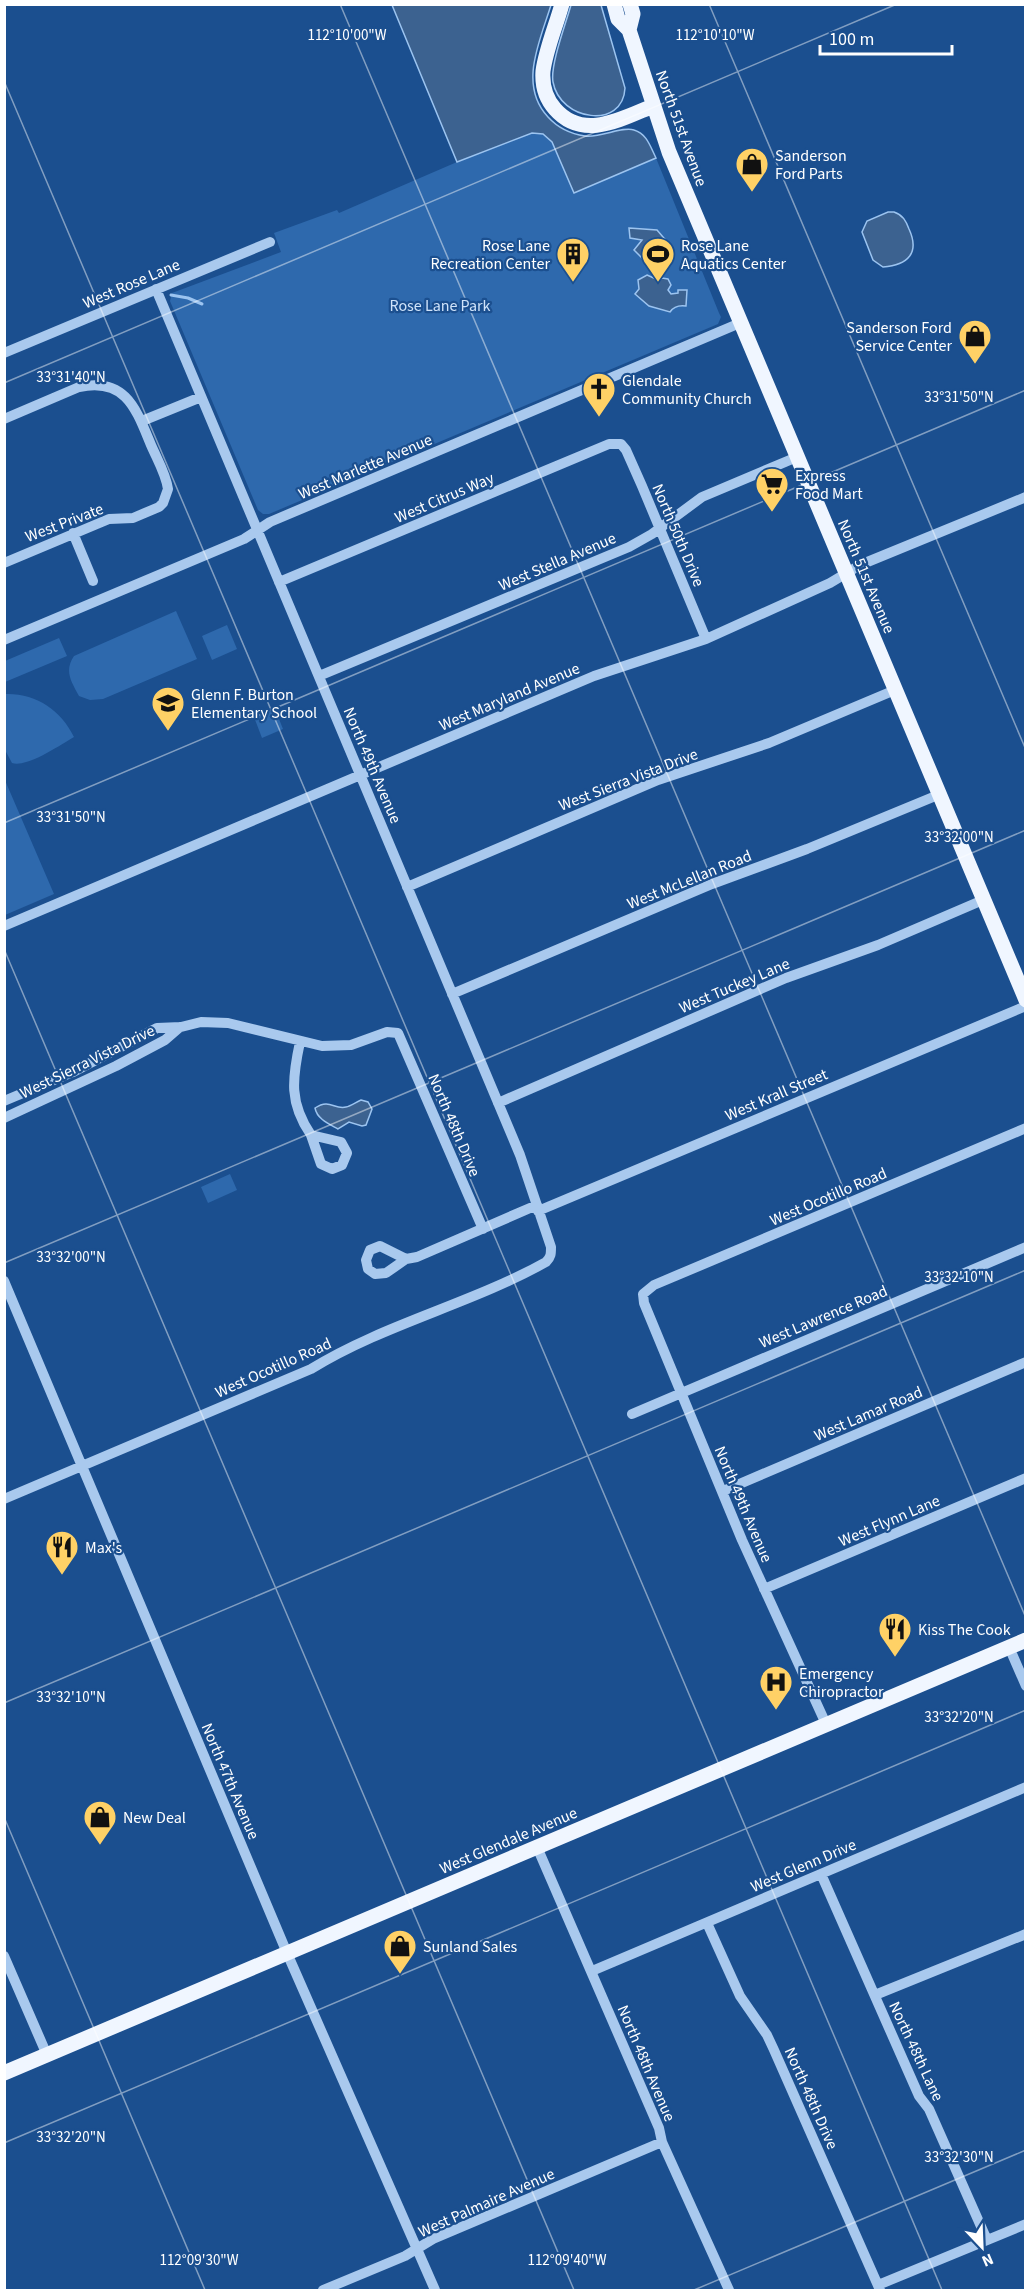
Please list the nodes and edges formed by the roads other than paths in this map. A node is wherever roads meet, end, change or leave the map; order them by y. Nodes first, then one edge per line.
1 (562, 4) edge
2 (614, 4) edge
3 (630, 4) edge
4 (629, 30) junction
5 (653, 106) junction
6 (270, 242) dead end
7 (156, 289) junction
8 (740, 323) junction
9 (4, 353) edge
10 (201, 397) junction
11 (4, 419) edge
12 (142, 421) junction
13 (621, 444) joint
14 (797, 457) junction
15 (1026, 496) edge
16 (660, 528) junction
17 (258, 532) junction
18 (73, 533) junction
19 (4, 563) edge
20 (846, 574) junction
21 (93, 581) dead end
22 (279, 582) junction
23 (706, 639) junction
24 (4, 640) edge
25 (319, 676) junction
26 (894, 690) junction
27 (360, 775) junction
28 (938, 795) junction
29 (407, 887) junction
30 (983, 900) junction
31 (4, 926) edge
32 (452, 994) junction
33 (1026, 1000) edge
34 (1026, 1006) edge
35 (181, 1027) junction
36 (398, 1033) joint
37 (300, 1042) junction
38 (4, 1101) edge
39 (498, 1102) junction
40 (4, 1118) edge
41 (1026, 1128) edge
42 (311, 1135) dead end
43 (538, 1208) junction
44 (483, 1229) junction
45 (1026, 1246) edge
46 (550, 1257) joint
47 (406, 1259) dead end
48 (4, 1281) edge
49 (643, 1293) joint
50 (1026, 1362) edge
51 (681, 1393) junction
52 (632, 1414) dead end
53 (82, 1466) junction
54 (1026, 1478) edge
55 (723, 1491) junction
56 (4, 1499) edge
57 (764, 1589) junction
58 (1026, 1640) edge
59 (1009, 1647) junction
60 (1026, 1686) edge
61 (826, 1724) junction
62 (1026, 1787) edge
63 (537, 1847) junction
64 (821, 1874) junction
65 (706, 1923) junction
66 (1026, 1934) edge
67 (287, 1953) junction
68 (4, 1956) edge
69 (592, 1971) junction
70 (875, 1995) junction
71 (47, 2055) junction
72 (4, 2073) edge
73 (662, 2142) junction
74 (1026, 2224) edge
75 (987, 2240) junction
76 (417, 2248) junction
77 (879, 2288) edge
78 (323, 2290) edge
79 (435, 2290) edge
80 (729, 2290) edge

1 - 5 main road
2 - 4 main road, North 51st Avenue
3 - 4 main road, North 51st Avenue
4 - 5 main road, North 51st Avenue
5 - 8 main road, North 51st Avenue
6 - 7 street, West Rose Lane
7 - 9 street, West Rose Lane
7 - 10 street, North 49th Avenue
8 - 14 main road, North 51st Avenue
8 - 17 street, West Marlette Avenue
10 - 12 street
10 - 17 street, North 49th Avenue
11 - 12 street
12 - 18 street, West Private
13 - 16 street, North 50th Drive
13 - 22 street, West Citrus Way
14 - 16 street, West Stella Avenue
14 - 20 main road, North 51st Avenue
15 - 20 street, West Maryland Avenue
16 - 23 street, North 50th Drive
16 - 25 street, West Stella Avenue
17 - 22 street, North 49th Avenue
17 - 24 street, West Marlette Avenue
18 - 19 street, West Private
18 - 21 street
20 - 23 street, West Maryland Avenue
20 - 26 main road, North 51st Avenue
22 - 25 street, North 49th Avenue
23 - 27 street, West Maryland Avenue
25 - 27 street, North 49th Avenue
26 - 28 main road, North 51st Avenue
26 - 29 street, West Sierra Vista Drive
27 - 29 street, North 49th Avenue
27 - 31 street, West Maryland Avenue
28 - 30 main road, North 51st Avenue
28 - 32 street, West McLellan Road
29 - 32 street, North 49th Avenue
30 - 33 main road, North 51st Avenue
30 - 39 street, West Tuckey Lane
32 - 39 street, North 49th Avenue
34 - 43 street, West Krall Street
35 - 37 street, West Sierra Vista Drive
35 - 38 street, West Sierra Vista Drive
35 - 40 street, West Sierra Vista Drive
36 - 37 street, West Sierra Vista Drive
36 - 44 street, North 48th Drive
37 - 42 street
39 - 43 street, North 49th Avenue
41 - 49 street, West Ocotillo Road
43 - 44 street, West Krall Street
43 - 46 street, North 49th Avenue
44 - 47 street, West Krall Street
45 - 51 street, West Lawrence Road
46 - 53 street, West Ocotillo Road
48 - 53 street, North 47th Avenue
49 - 51 street, North 49th Avenue
50 - 55 street, West Lamar Road
51 - 52 street, West Lawrence Road
51 - 55 street, North 49th Avenue
53 - 56 street, West Ocotillo Road
53 - 67 street, North 47th Avenue
54 - 57 street, West Flynn Lane
55 - 57 street, North 49th Avenue
57 - 61 street, North 49th Avenue
58 - 59 main road, West Glendale Avenue
59 - 60 street
59 - 61 main road, West Glendale Avenue
61 - 63 main road, West Glendale Avenue
62 - 64 street, West Glenn Drive
63 - 67 main road, West Glendale Avenue
63 - 69 street, North 48th Avenue
64 - 65 street, West Glenn Drive
64 - 70 street, North 48th Lane
65 - 69 street, West Glenn Drive
65 - 77 street, North 48th Drive
66 - 70 street
67 - 71 main road, West Glendale Avenue
67 - 76 street, North 47th Avenue
68 - 71 street
69 - 73 street, North 48th Avenue
70 - 75 street, North 48th Lane
71 - 72 main road, West Glendale Avenue
73 - 76 street, West Palmaire Avenue
73 - 80 street, North 48th Avenue
74 - 75 street
75 - 77 street
76 - 78 street, West Palmaire Avenue
76 - 79 street, North 47th Avenue

